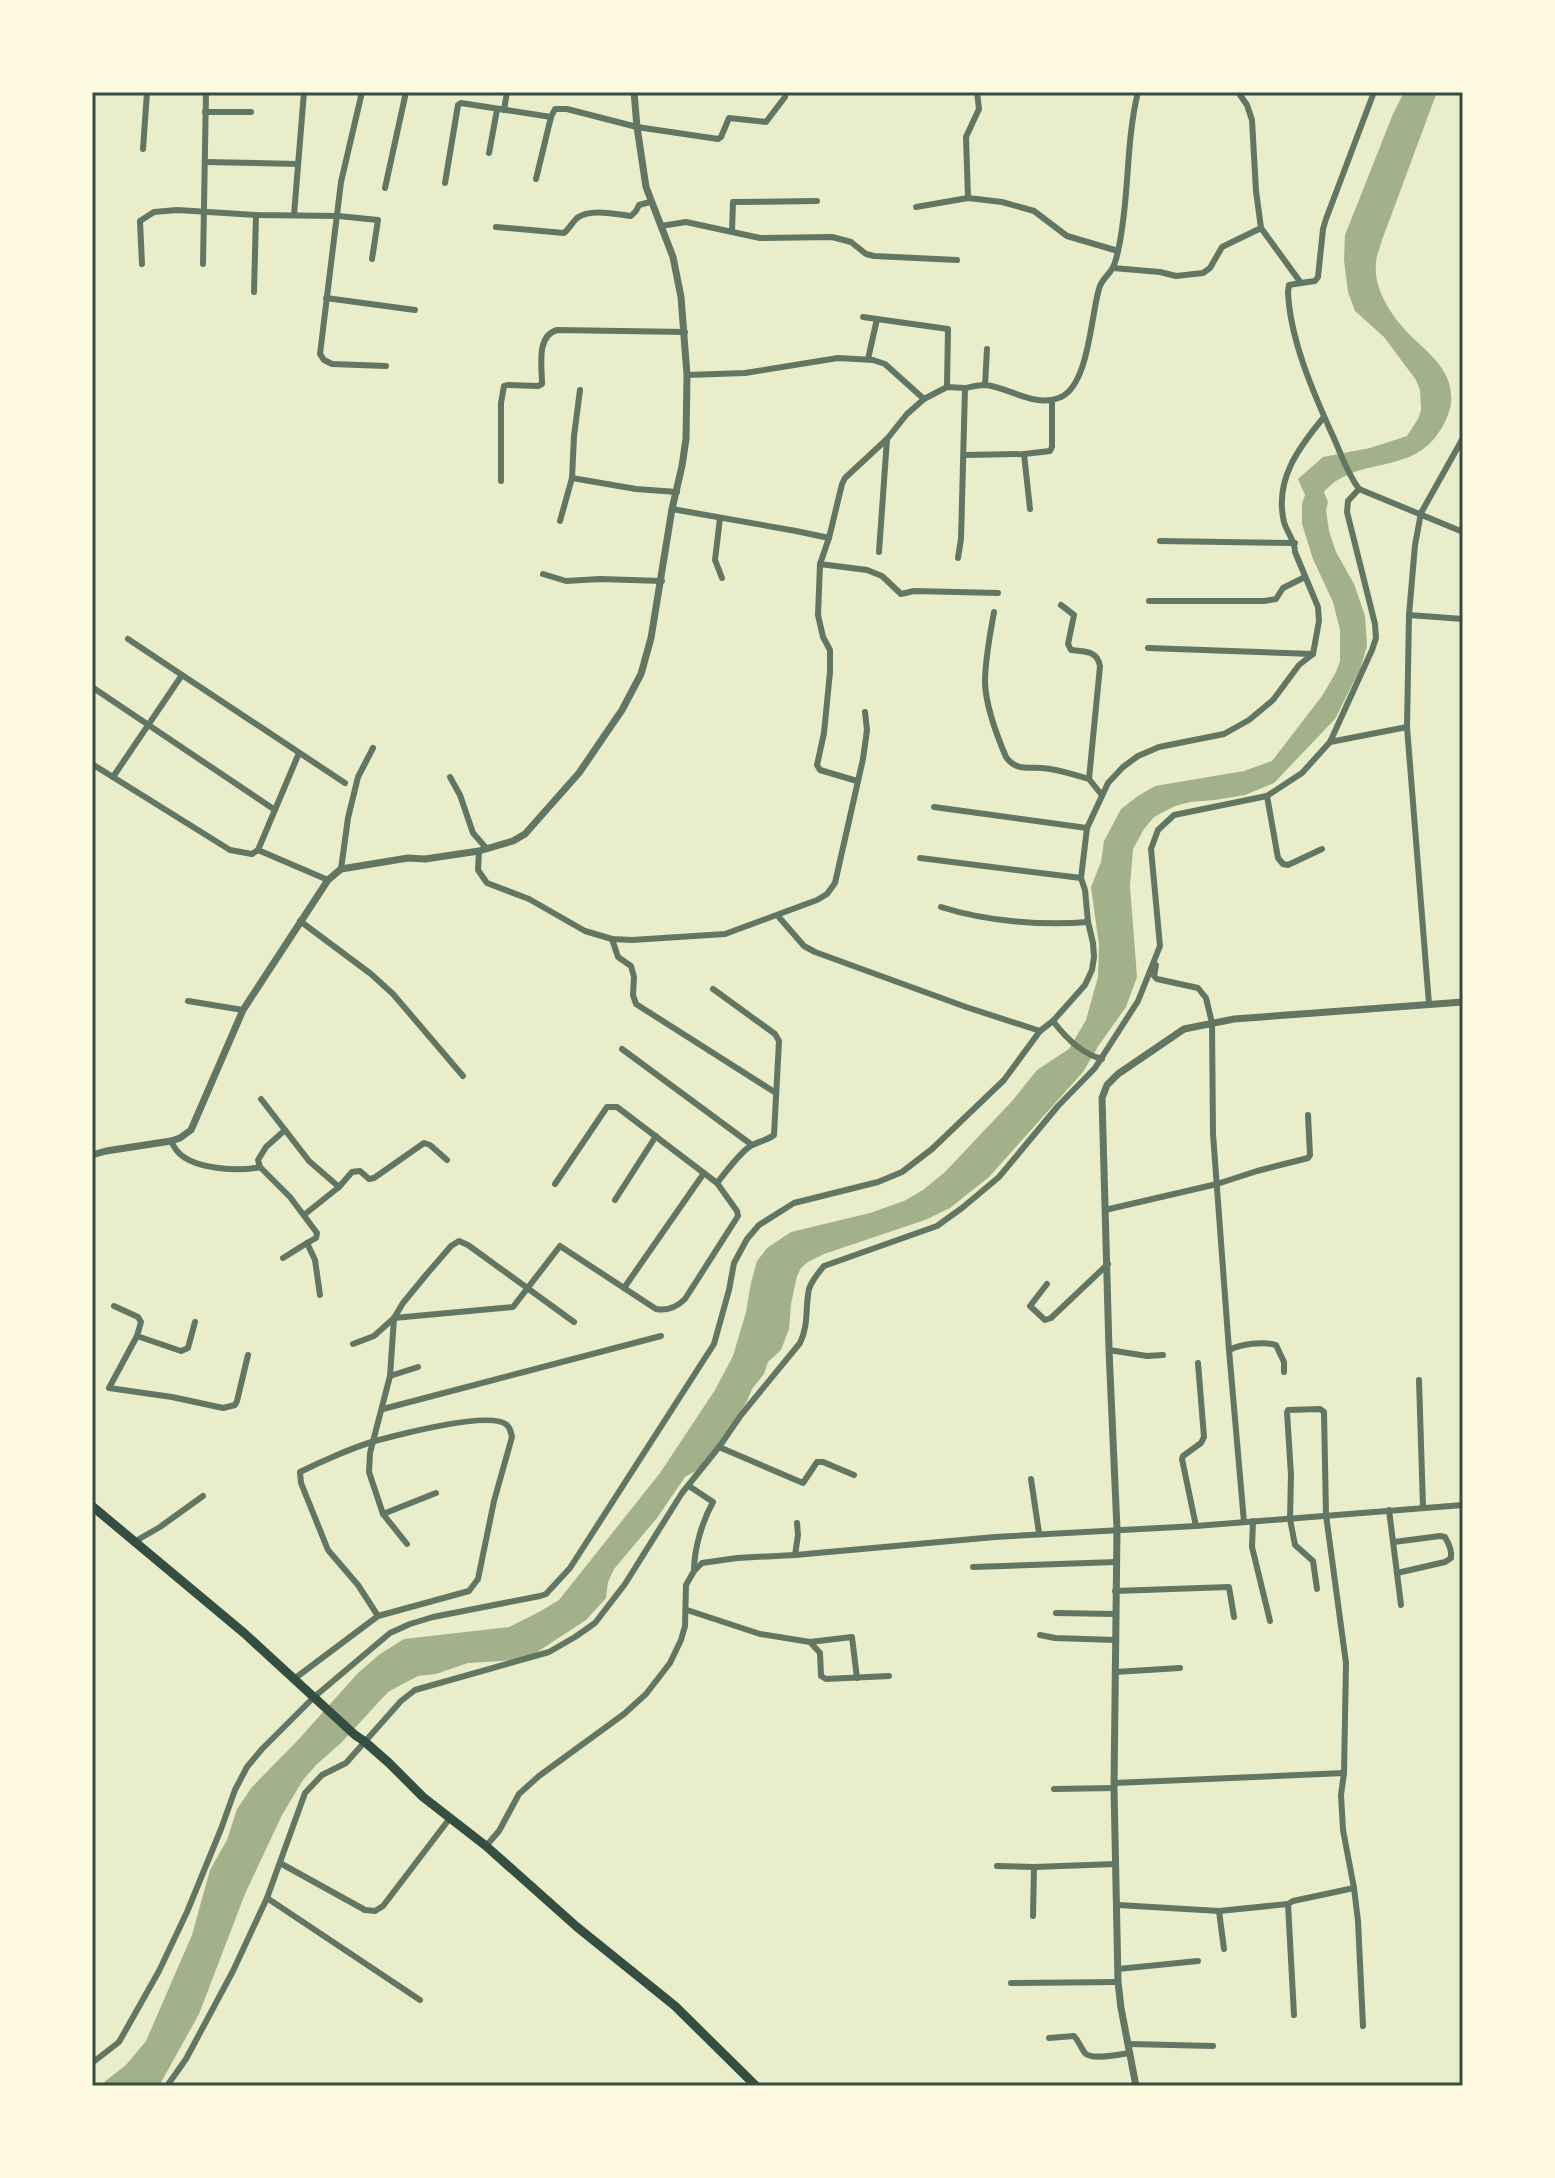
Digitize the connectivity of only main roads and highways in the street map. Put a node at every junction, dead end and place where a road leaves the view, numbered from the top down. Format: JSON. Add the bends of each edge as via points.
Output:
{"nodes":[{"id":1,"x":92,"y":1506,"type":"edge"},
{"id":2,"x":756,"y":2086,"type":"edge"}],
"edges":[{"from":1,"to":2,"type":"main road","via":[[244,1633],[423,1797],[675,2006]]}]}
